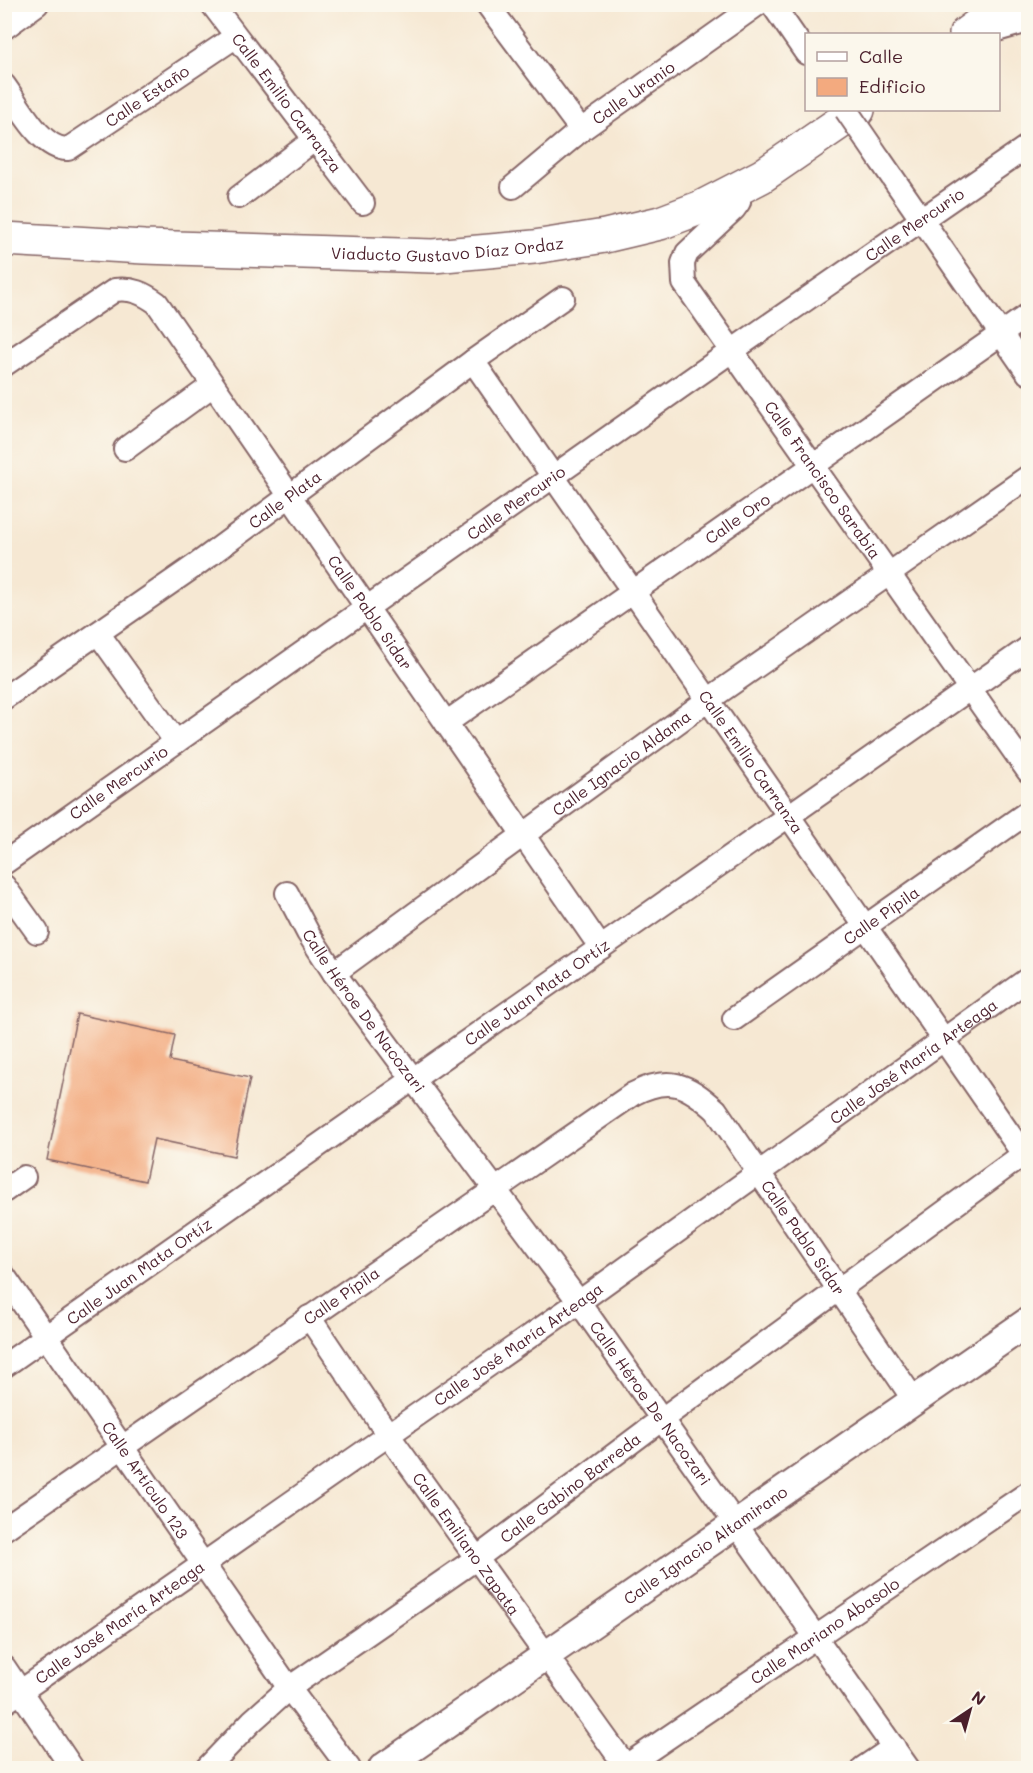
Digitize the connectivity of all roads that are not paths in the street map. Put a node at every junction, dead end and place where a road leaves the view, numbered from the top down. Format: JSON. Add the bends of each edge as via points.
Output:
{"nodes":[{"id":1,"x":37,"y":4,"type":"edge"},
{"id":2,"x":212,"y":4,"type":"edge"},
{"id":3,"x":488,"y":4,"type":"edge"},
{"id":4,"x":758,"y":4,"type":"edge"},
{"id":5,"x":772,"y":4,"type":"edge"},
{"id":6,"x":980,"y":4,"type":"edge"},
{"id":7,"x":1006,"y":4,"type":"edge"},
{"id":8,"x":1029,"y":21,"type":"edge"},
{"id":9,"x":4,"y":28,"type":"edge"},
{"id":10,"x":965,"y":33,"type":"edge"},
{"id":11,"x":965,"y":33,"type":"edge"},
{"id":12,"x":987,"y":33,"type":"edge"},
{"id":13,"x":235,"y":37,"type":"junction"},
{"id":14,"x":805,"y":50,"type":"edge"},
{"id":15,"x":4,"y":85,"type":"edge"},
{"id":16,"x":847,"y":111,"type":"edge"},
{"id":17,"x":857,"y":111,"type":"edge"},
{"id":18,"x":581,"y":130,"type":"junction"},
{"id":19,"x":314,"y":140,"type":"junction"},
{"id":20,"x":1029,"y":146,"type":"edge"},
{"id":21,"x":513,"y":187,"type":"dead end"},
{"id":22,"x":736,"y":190,"type":"junction"},
{"id":23,"x":239,"y":196,"type":"dead end"},
{"id":24,"x":363,"y":203,"type":"dead end"},
{"id":25,"x":921,"y":219,"type":"junction"},
{"id":26,"x":4,"y":239,"type":"edge"},
{"id":27,"x":562,"y":298,"type":"dead end"},
{"id":28,"x":1029,"y":315,"type":"edge"},
{"id":29,"x":1001,"y":333,"type":"junction"},
{"id":30,"x":733,"y":350,"type":"junction"},
{"id":31,"x":473,"y":361,"type":"junction"},
{"id":32,"x":4,"y":365,"type":"edge"},
{"id":33,"x":1029,"y":373,"type":"edge"},
{"id":34,"x":213,"y":385,"type":"junction"},
{"id":35,"x":125,"y":449,"type":"dead end"},
{"id":36,"x":814,"y":464,"type":"junction"},
{"id":37,"x":1029,"y":477,"type":"edge"},
{"id":38,"x":553,"y":478,"type":"junction"},
{"id":39,"x":290,"y":497,"type":"junction"},
{"id":40,"x":890,"y":573,"type":"junction"},
{"id":41,"x":632,"y":591,"type":"junction"},
{"id":42,"x":367,"y":608,"type":"junction"},
{"id":43,"x":98,"y":633,"type":"junction"},
{"id":44,"x":1029,"y":648,"type":"edge"},
{"id":45,"x":971,"y":688,"type":"junction"},
{"id":46,"x":4,"y":698,"type":"edge"},
{"id":47,"x":708,"y":700,"type":"junction"},
{"id":48,"x":446,"y":723,"type":"junction"},
{"id":49,"x":176,"y":742,"type":"junction"},
{"id":50,"x":1029,"y":771,"type":"edge"},
{"id":51,"x":1029,"y":812,"type":"edge"},
{"id":52,"x":789,"y":816,"type":"junction"},
{"id":53,"x":522,"y":834,"type":"junction"},
{"id":54,"x":4,"y":863,"type":"edge"},
{"id":55,"x":4,"y":886,"type":"edge"},
{"id":56,"x":287,"y":893,"type":"dead end"},
{"id":57,"x":865,"y":927,"type":"junction"},
{"id":58,"x":37,"y":932,"type":"dead end"},
{"id":59,"x":601,"y":948,"type":"junction"},
{"id":60,"x":334,"y":973,"type":"junction"},
{"id":61,"x":1029,"y":979,"type":"edge"},
{"id":62,"x":734,"y":1019,"type":"dead end"},
{"id":63,"x":943,"y":1038,"type":"junction"},
{"id":64,"x":414,"y":1080,"type":"junction"},
{"id":65,"x":684,"y":1086,"type":"joint"},
{"id":66,"x":1027,"y":1156,"type":"edge"},
{"id":67,"x":758,"y":1172,"type":"junction"},
{"id":68,"x":24,"y":1177,"type":"dead end"},
{"id":69,"x":494,"y":1187,"type":"junction"},
{"id":70,"x":4,"y":1191,"type":"edge"},
{"id":71,"x":4,"y":1276,"type":"edge"},
{"id":72,"x":840,"y":1290,"type":"junction"},
{"id":73,"x":579,"y":1302,"type":"junction"},
{"id":74,"x":309,"y":1317,"type":"junction"},
{"id":75,"x":1029,"y":1322,"type":"edge"},
{"id":76,"x":45,"y":1336,"type":"junction"},
{"id":77,"x":4,"y":1366,"type":"edge"},
{"id":78,"x":914,"y":1400,"type":"junction"},
{"id":79,"x":662,"y":1419,"type":"junction"},
{"id":80,"x":389,"y":1436,"type":"junction"},
{"id":81,"x":123,"y":1447,"type":"junction"},
{"id":82,"x":1029,"y":1493,"type":"edge"},
{"id":83,"x":735,"y":1524,"type":"junction"},
{"id":84,"x":4,"y":1529,"type":"edge"},
{"id":85,"x":477,"y":1558,"type":"junction"},
{"id":86,"x":206,"y":1564,"type":"junction"},
{"id":87,"x":818,"y":1636,"type":"junction"},
{"id":88,"x":546,"y":1655,"type":"junction"},
{"id":89,"x":4,"y":1667,"type":"edge"},
{"id":90,"x":289,"y":1688,"type":"junction"},
{"id":91,"x":13,"y":1697,"type":"edge"},
{"id":92,"x":894,"y":1747,"type":"junction"},
{"id":93,"x":72,"y":1768,"type":"edge"},
{"id":94,"x":207,"y":1768,"type":"edge"},
{"id":95,"x":349,"y":1768,"type":"edge"},
{"id":96,"x":383,"y":1768,"type":"edge"},
{"id":97,"x":625,"y":1768,"type":"edge"},
{"id":98,"x":863,"y":1768,"type":"edge"},
{"id":99,"x":908,"y":1768,"type":"edge"}],
"edges":[{"from":1,"to":9,"type":"street"},
{"from":2,"to":13,"type":"street","name":"Calle Emilio Carranza"},
{"from":3,"to":18,"type":"street"},
{"from":4,"to":18,"type":"street","name":"Calle Uranio"},
{"from":5,"to":14,"type":"street"},
{"from":6,"to":10,"type":"street"},
{"from":7,"to":11,"type":"main road"},
{"from":8,"to":12,"type":"street"},
{"from":13,"to":15,"type":"street","name":"Calle Estaño","via":[[161,84],[76,146],[58,149],[35,127]]},
{"from":13,"to":19,"type":"street","name":"Calle Emilio Carranza"},
{"from":16,"to":25,"type":"street","bridge":true},
{"from":17,"to":22,"type":"main road","name":"Viaducto Gustavo Díaz Ordaz"},
{"from":18,"to":21,"type":"street","name":"Calle Uranio"},
{"from":19,"to":23,"type":"street"},
{"from":19,"to":24,"type":"street","name":"Calle Emilio Carranza"},
{"from":20,"to":25,"type":"street","name":"Calle Mercurio"},
{"from":22,"to":26,"type":"main road","name":"Viaducto Gustavo Díaz Ordaz","via":[[660,223],[605,236],[433,256]]},
{"from":22,"to":30,"type":"street","name":"Calle Francisco Sarabia","via":[[739,202],[734,209],[687,253],[682,263],[684,283]]},
{"from":25,"to":29,"type":"street"},
{"from":25,"to":30,"type":"street","name":"Calle Mercurio"},
{"from":27,"to":31,"type":"street","name":"Calle Plata"},
{"from":28,"to":29,"type":"street","name":"Calle Oro"},
{"from":29,"to":33,"type":"street"},
{"from":29,"to":36,"type":"street","name":"Calle Oro"},
{"from":30,"to":36,"type":"street","name":"Calle Francisco Sarabia"},
{"from":30,"to":38,"type":"street","name":"Calle Mercurio"},
{"from":31,"to":38,"type":"street","name":"Calle Emilio Carranza"},
{"from":31,"to":39,"type":"street","name":"Calle Plata"},
{"from":32,"to":34,"type":"street","name":"Calle Pablo Sidar","via":[[104,296],[129,289],[146,294],[157,303]]},
{"from":34,"to":35,"type":"street"},
{"from":34,"to":39,"type":"street","name":"Calle Pablo Sidar"},
{"from":36,"to":40,"type":"street","name":"Calle Francisco Sarabia"},
{"from":36,"to":41,"type":"street","name":"Calle Oro"},
{"from":37,"to":40,"type":"street","name":"Calle Ignacio Aldama"},
{"from":38,"to":41,"type":"street","name":"Calle Emilio Carranza"},
{"from":38,"to":42,"type":"street","name":"Calle Mercurio"},
{"from":39,"to":42,"type":"street","name":"Calle Pablo Sidar"},
{"from":39,"to":43,"type":"street","name":"Calle Plata"},
{"from":40,"to":45,"type":"street","name":"Calle Francisco Sarabia"},
{"from":40,"to":47,"type":"street","name":"Calle Ignacio Aldama"},
{"from":41,"to":47,"type":"street","name":"Calle Emilio Carranza"},
{"from":41,"to":48,"type":"street","name":"Calle Oro"},
{"from":42,"to":48,"type":"street","name":"Calle Pablo Sidar"},
{"from":42,"to":49,"type":"street","name":"Calle Mercurio"},
{"from":43,"to":46,"type":"street","name":"Calle Plata"},
{"from":43,"to":49,"type":"street"},
{"from":44,"to":45,"type":"street","name":"Calle Juan Mata Ortíz"},
{"from":45,"to":50,"type":"street","name":"Calle Francisco Sarabia"},
{"from":45,"to":52,"type":"street","name":"Calle Juan Mata Ortíz"},
{"from":47,"to":52,"type":"street","name":"Calle Emilio Carranza"},
{"from":47,"to":53,"type":"street","name":"Calle Ignacio Aldama"},
{"from":48,"to":53,"type":"street","name":"Calle Pablo Sidar"},
{"from":49,"to":54,"type":"street","name":"Calle Mercurio"},
{"from":51,"to":57,"type":"street","name":"Calle Pípila"},
{"from":52,"to":57,"type":"street","name":"Calle Emilio Carranza"},
{"from":52,"to":59,"type":"street","name":"Calle Juan Mata Ortíz"},
{"from":53,"to":59,"type":"street","name":"Calle Pablo Sidar"},
{"from":53,"to":60,"type":"street","name":"Calle Ignacio Aldama"},
{"from":55,"to":58,"type":"street"},
{"from":56,"to":60,"type":"street","name":"Calle Héroe De Nacozari"},
{"from":57,"to":62,"type":"street","name":"Calle Pípila"},
{"from":57,"to":63,"type":"street","name":"Calle Emilio Carranza"},
{"from":59,"to":64,"type":"street","name":"Calle Juan Mata Ortíz"},
{"from":60,"to":64,"type":"street","name":"Calle Héroe De Nacozari"},
{"from":61,"to":63,"type":"street","name":"Calle José María Arteaga"},
{"from":63,"to":66,"type":"street","name":"Calle Emilio Carranza"},
{"from":63,"to":67,"type":"street","name":"Calle José María Arteaga"},
{"from":64,"to":69,"type":"street","name":"Calle Héroe De Nacozari"},
{"from":64,"to":76,"type":"street","name":"Calle Juan Mata Ortíz"},
{"from":65,"to":67,"type":"street","name":"Calle Pablo Sidar","via":[[716,1110]]},
{"from":65,"to":69,"type":"street","name":"Calle Pípila","via":[[651,1085],[633,1094]]},
{"from":66,"to":72,"type":"street","name":"Calle Gabino Barreda"},
{"from":67,"to":72,"type":"street","name":"Calle Pablo Sidar"},
{"from":67,"to":73,"type":"street","name":"Calle José María Arteaga"},
{"from":68,"to":70,"type":"street"},
{"from":69,"to":73,"type":"street","name":"Calle Héroe De Nacozari"},
{"from":69,"to":74,"type":"street","name":"Calle Pípila"},
{"from":71,"to":76,"type":"street","name":"Calle Artículo 123"},
{"from":72,"to":78,"type":"street","name":"Calle Pablo Sidar"},
{"from":72,"to":79,"type":"street","name":"Calle Gabino Barreda"},
{"from":73,"to":79,"type":"street","name":"Calle Héroe De Nacozari"},
{"from":73,"to":80,"type":"street","name":"Calle José María Arteaga"},
{"from":74,"to":80,"type":"street","name":"Calle Emiliano Zapata"},
{"from":74,"to":81,"type":"street","name":"Calle Pípila"},
{"from":75,"to":78,"type":"street","name":"Calle Ignacio Altamirano"},
{"from":76,"to":77,"type":"street","name":"Calle Juan Mata Ortíz"},
{"from":76,"to":81,"type":"street","name":"Calle Artículo 123"},
{"from":78,"to":83,"type":"street","name":"Calle Ignacio Altamirano"},
{"from":79,"to":83,"type":"street","name":"Calle Héroe De Nacozari"},
{"from":79,"to":85,"type":"street","name":"Calle Gabino Barreda"},
{"from":80,"to":85,"type":"street","name":"Calle Emiliano Zapata"},
{"from":80,"to":86,"type":"street","name":"Calle José María Arteaga"},
{"from":81,"to":84,"type":"street","name":"Calle Pípila"},
{"from":81,"to":86,"type":"street","name":"Calle Artículo 123"},
{"from":82,"to":87,"type":"street","name":"Calle Mariano Abasolo"},
{"from":83,"to":87,"type":"street","name":"Calle Héroe De Nacozari"},
{"from":83,"to":88,"type":"street","name":"Calle Ignacio Altamirano"},
{"from":85,"to":88,"type":"street","name":"Calle Emiliano Zapata"},
{"from":85,"to":90,"type":"street","name":"Calle Gabino Barreda"},
{"from":86,"to":90,"type":"street","name":"Calle Artículo 123"},
{"from":86,"to":91,"type":"street","name":"Calle José María Arteaga"},
{"from":87,"to":92,"type":"street","name":"Calle Héroe De Nacozari"},
{"from":87,"to":97,"type":"street","name":"Calle Mariano Abasolo"},
{"from":88,"to":96,"type":"street","name":"Calle Ignacio Altamirano"},
{"from":88,"to":97,"type":"street","name":"Calle Emiliano Zapata"},
{"from":89,"to":91,"type":"street"},
{"from":90,"to":94,"type":"street","name":"Calle Gabino Barreda"},
{"from":90,"to":95,"type":"street","name":"Calle Artículo 123"},
{"from":91,"to":93,"type":"street"},
{"from":92,"to":98,"type":"street"},
{"from":92,"to":99,"type":"street","name":"Calle Héroe De Nacozari"}]}
